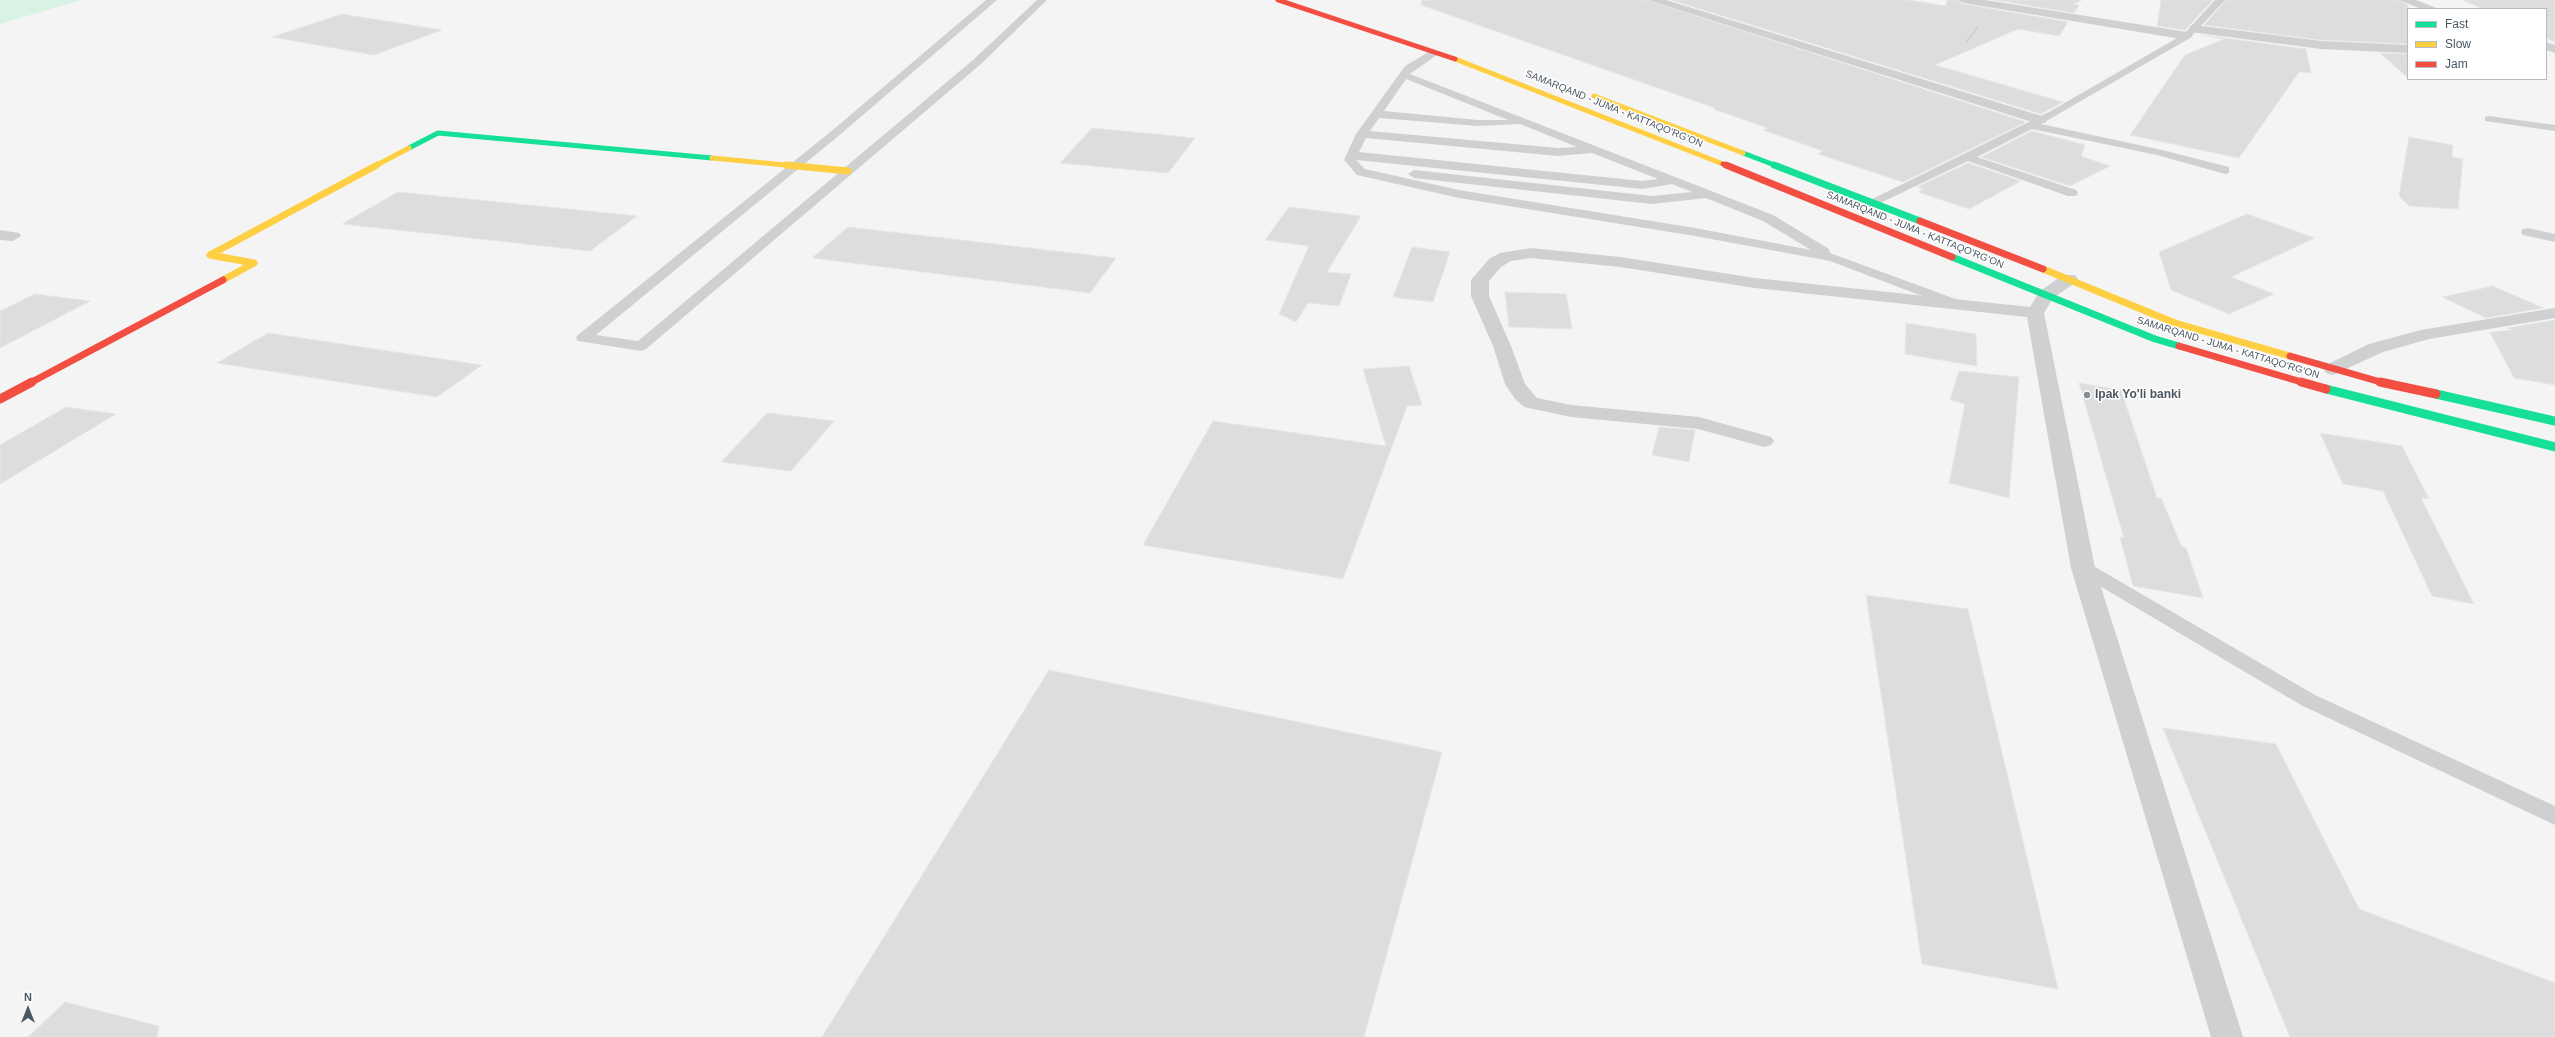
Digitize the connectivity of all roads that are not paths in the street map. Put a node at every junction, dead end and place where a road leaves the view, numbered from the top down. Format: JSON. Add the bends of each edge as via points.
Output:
{"nodes":[{"id":1,"x":992,"y":0,"type":"edge"},
{"id":2,"x":1042,"y":0,"type":"edge"},
{"id":3,"x":1278,"y":0,"type":"edge"},
{"id":4,"x":1654,"y":0,"type":"edge"},
{"id":5,"x":1964,"y":0,"type":"edge"},
{"id":6,"x":2220,"y":0,"type":"edge"},
{"id":7,"x":2405,"y":0,"type":"edge"},
{"id":8,"x":2430,"y":8,"type":"edge"},
{"id":9,"x":2191,"y":32,"type":"junction"},
{"id":10,"x":2407,"y":49,"type":"edge"},
{"id":11,"x":1436,"y":52,"type":"junction"},
{"id":12,"x":1404,"y":75,"type":"junction"},
{"id":13,"x":1585,"y":93,"type":"dead end"},
{"id":14,"x":1373,"y":119,"type":"junction"},
{"id":15,"x":2489,"y":120,"type":"dead end"},
{"id":16,"x":1526,"y":123,"type":"junction"},
{"id":17,"x":2035,"y":123,"type":"junction"},
{"id":18,"x":2555,"y":128,"type":"edge"},
{"id":19,"x":1362,"y":134,"type":"junction"},
{"id":20,"x":1562,"y":137,"type":"junction"},
{"id":21,"x":1353,"y":150,"type":"junction"},
{"id":22,"x":1594,"y":150,"type":"junction"},
{"id":23,"x":1967,"y":157,"type":"junction"},
{"id":24,"x":797,"y":164,"type":"junction"},
{"id":25,"x":1633,"y":165,"type":"junction"},
{"id":26,"x":2225,"y":170,"type":"dead end"},
{"id":27,"x":848,"y":171,"type":"junction"},
{"id":28,"x":1361,"y":172,"type":"junction"},
{"id":29,"x":1673,"y":181,"type":"junction"},
{"id":30,"x":2072,"y":193,"type":"dead end"},
{"id":31,"x":1708,"y":194,"type":"junction"},
{"id":32,"x":1870,"y":203,"type":"junction"},
{"id":33,"x":2528,"y":232,"type":"dead end"},
{"id":34,"x":2555,"y":238,"type":"edge"},
{"id":35,"x":1833,"y":258,"type":"junction"},
{"id":36,"x":2069,"y":279,"type":"junction"},
{"id":37,"x":1956,"y":304,"type":"junction"},
{"id":38,"x":2040,"y":304,"type":"junction"},
{"id":39,"x":2555,"y":313,"type":"edge"},
{"id":40,"x":2333,"y":369,"type":"junction"},
{"id":41,"x":0,"y":399,"type":"edge"},
{"id":42,"x":2555,"y":421,"type":"edge"},
{"id":43,"x":1764,"y":441,"type":"dead end"},
{"id":44,"x":2555,"y":446,"type":"edge"},
{"id":45,"x":2083,"y":568,"type":"junction"},
{"id":46,"x":2555,"y":816,"type":"edge"},
{"id":47,"x":2227,"y":1037,"type":"edge"}],
"edges":[{"from":1,"to":24,"type":"lane"},
{"from":2,"to":27,"type":"lane","via":[[977,62]]},
{"from":3,"to":11,"type":"main road","name":"SAMARQAND - JUMA - KATTAQO‘RG‘ON"},
{"from":4,"to":17,"type":"street"},
{"from":5,"to":9,"type":"street"},
{"from":6,"to":9,"type":"lane"},
{"from":7,"to":8,"type":"street"},
{"from":9,"to":10,"type":"street","via":[[2321,45]]},
{"from":9,"to":17,"type":"lane"},
{"from":11,"to":12,"type":"lane","via":[[1409,68]]},
{"from":11,"to":38,"type":"main road","name":"SAMARQAND - JUMA - KATTAQO‘RG‘ON","via":[[1609,118]]},
{"from":12,"to":14,"type":"lane"},
{"from":12,"to":16,"type":"lane"},
{"from":13,"to":32,"type":"main road","name":"SAMARQAND - JUMA - KATTAQO‘RG‘ON"},
{"from":14,"to":16,"type":"lane"},
{"from":14,"to":19,"type":"lane"},
{"from":14,"to":20,"type":"lane","via":[[1524,139]]},
{"from":15,"to":18,"type":"lane"},
{"from":16,"to":20,"type":"lane"},
{"from":17,"to":23,"type":"lane"},
{"from":17,"to":26,"type":"lane"},
{"from":19,"to":21,"type":"lane"},
{"from":19,"to":22,"type":"lane","via":[[1558,152]]},
{"from":20,"to":22,"type":"lane"},
{"from":21,"to":25,"type":"lane","via":[[1608,171]]},
{"from":21,"to":28,"type":"lane","via":[[1350,160]]},
{"from":21,"to":29,"type":"lane","via":[[1642,185]]},
{"from":22,"to":25,"type":"lane"},
{"from":23,"to":30,"type":"lane"},
{"from":23,"to":32,"type":"lane"},
{"from":24,"to":27,"type":"main road"},
{"from":24,"to":27,"type":"lane","via":[[583,338],[641,346]]},
{"from":24,"to":41,"type":"main road","via":[[438,134],[210,255],[254,263]]},
{"from":25,"to":29,"type":"lane"},
{"from":28,"to":31,"type":"lane","via":[[1386,171],[1652,200]]},
{"from":28,"to":35,"type":"lane","via":[[1459,194],[1696,232]]},
{"from":29,"to":31,"type":"lane"},
{"from":31,"to":35,"type":"lane","via":[[1768,218]]},
{"from":32,"to":36,"type":"main road","name":"SAMARQAND - JUMA - KATTAQO‘RG‘ON"},
{"from":33,"to":34,"type":"lane"},
{"from":35,"to":37,"type":"lane"},
{"from":36,"to":38,"type":"street"},
{"from":36,"to":40,"type":"main road","name":"SAMARQAND - JUMA - KATTAQO‘RG‘ON","via":[[2175,323]]},
{"from":37,"to":38,"type":"street"},
{"from":37,"to":43,"type":"street","via":[[1755,283],[1620,262],[1531,253],[1506,257],[1495,263],[1480,280],[1480,296],[1515,384],[1522,396],[1531,403],[1571,411],[1699,423]]},
{"from":38,"to":44,"type":"main road","name":"SAMARQAND - JUMA - KATTAQO‘RG‘ON","via":[[2366,402]]},
{"from":38,"to":45,"type":"street"},
{"from":39,"to":40,"type":"street","via":[[2427,334],[2376,348]]},
{"from":40,"to":42,"type":"main road","name":"SAMARQAND - JUMA - KATTAQO‘RG‘ON"},
{"from":45,"to":46,"type":"lane","via":[[2308,700]]},
{"from":45,"to":47,"type":"street"}]}
